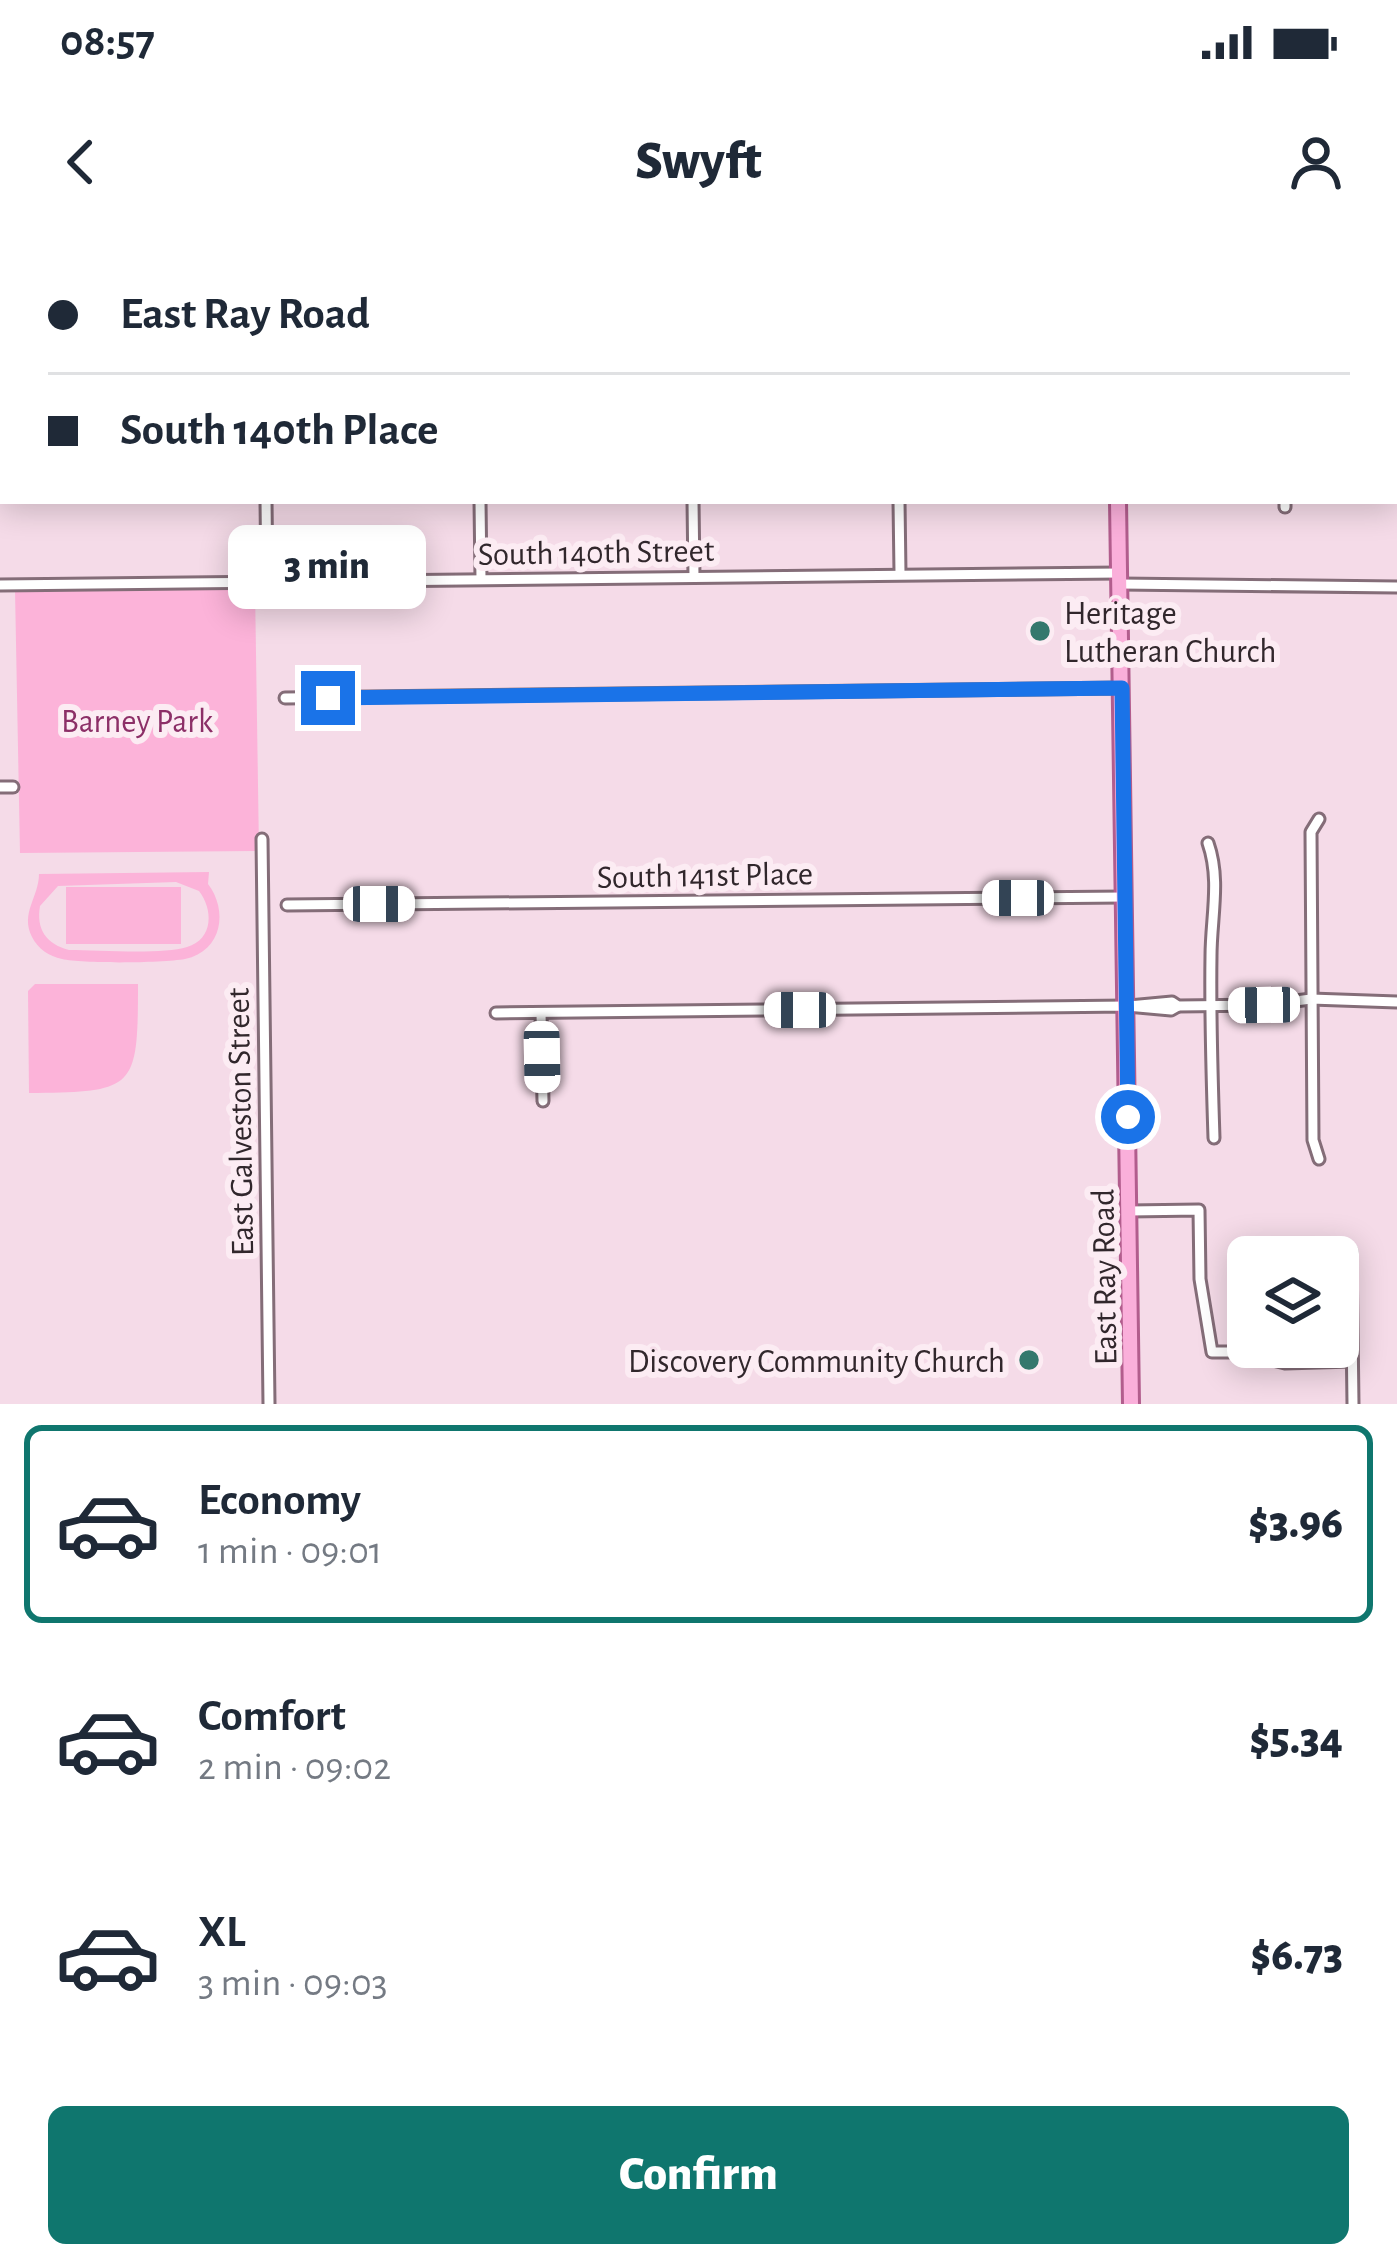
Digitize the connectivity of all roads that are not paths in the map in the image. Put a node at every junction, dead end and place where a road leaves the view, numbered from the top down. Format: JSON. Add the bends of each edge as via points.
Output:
{"nodes":[{"id":1,"x":266,"y":504,"type":"edge"},
{"id":2,"x":480,"y":504,"type":"edge"},
{"id":3,"x":693,"y":504,"type":"edge"},
{"id":4,"x":899,"y":504,"type":"edge"},
{"id":5,"x":1118,"y":504,"type":"edge"},
{"id":6,"x":900,"y":573,"type":"junction"},
{"id":7,"x":694,"y":577,"type":"junction"},
{"id":8,"x":1120,"y":578,"type":"junction"},
{"id":9,"x":481,"y":580,"type":"junction"},
{"id":10,"x":267,"y":583,"type":"junction"},
{"id":11,"x":0,"y":585,"type":"edge"},
{"id":12,"x":1397,"y":587,"type":"edge"},
{"id":13,"x":1122,"y":688,"type":"junction"},
{"id":14,"x":285,"y":698,"type":"dead end"},
{"id":15,"x":0,"y":787,"type":"edge"},
{"id":16,"x":13,"y":787,"type":"dead end"},
{"id":17,"x":1319,"y":819,"type":"dead end"},
{"id":18,"x":262,"y":839,"type":"dead end"},
{"id":19,"x":1208,"y":843,"type":"dead end"},
{"id":20,"x":1124,"y":897,"type":"junction"},
{"id":21,"x":287,"y":905,"type":"dead end"},
{"id":22,"x":1311,"y":999,"type":"junction"},
{"id":23,"x":1397,"y":1002,"type":"edge"},
{"id":24,"x":1127,"y":1006,"type":"junction"},
{"id":25,"x":1211,"y":1006,"type":"junction"},
{"id":26,"x":496,"y":1013,"type":"dead end"},
{"id":27,"x":541,"y":1013,"type":"junction"},
{"id":28,"x":543,"y":1101,"type":"dead end"},
{"id":29,"x":1214,"y":1138,"type":"dead end"},
{"id":30,"x":1319,"y":1159,"type":"dead end"},
{"id":31,"x":1130,"y":1210,"type":"junction"},
{"id":32,"x":1227,"y":1352,"type":"edge"},
{"id":33,"x":1352,"y":1368,"type":"edge"},
{"id":34,"x":268,"y":1404,"type":"edge"},
{"id":35,"x":1131,"y":1404,"type":"edge"},
{"id":36,"x":1353,"y":1404,"type":"edge"}],
"edges":[{"from":1,"to":10,"type":"street"},
{"from":2,"to":9,"type":"street"},
{"from":3,"to":7,"type":"street"},
{"from":4,"to":6,"type":"street"},
{"from":5,"to":8,"type":"main road","name":"East Ray Road"},
{"from":6,"to":7,"type":"street","name":"South 140th Street"},
{"from":6,"to":8,"type":"street","name":"South 140th Street"},
{"from":7,"to":9,"type":"street","name":"South 140th Street"},
{"from":8,"to":12,"type":"street","name":"South 140th Street"},
{"from":8,"to":13,"type":"main road","name":"East Ray Road"},
{"from":9,"to":10,"type":"street","name":"South 140th Street"},
{"from":10,"to":11,"type":"street","name":"South 140th Street"},
{"from":13,"to":14,"type":"street"},
{"from":13,"to":20,"type":"main road","name":"East Ray Road"},
{"from":15,"to":16,"type":"street"},
{"from":17,"to":22,"type":"street","via":[[1311,832]]},
{"from":18,"to":34,"type":"street","name":"East Galveston Street"},
{"from":19,"to":25,"type":"street","via":[[1215,895]]},
{"from":20,"to":21,"type":"street","name":"South 141st Place"},
{"from":20,"to":24,"type":"main road","name":"East Ray Road"},
{"from":22,"to":23,"type":"street"},
{"from":22,"to":25,"type":"street"},
{"from":22,"to":30,"type":"street"},
{"from":24,"to":25,"type":"street"},
{"from":24,"to":27,"type":"street"},
{"from":24,"to":31,"type":"main road","name":"East Ray Road"},
{"from":25,"to":29,"type":"street"},
{"from":26,"to":27,"type":"street"},
{"from":27,"to":28,"type":"street"},
{"from":31,"to":32,"type":"street","via":[[1199,1210],[1199,1279],[1212,1352]]},
{"from":31,"to":35,"type":"main road","name":"East Ray Road"},
{"from":33,"to":36,"type":"street"}]}
